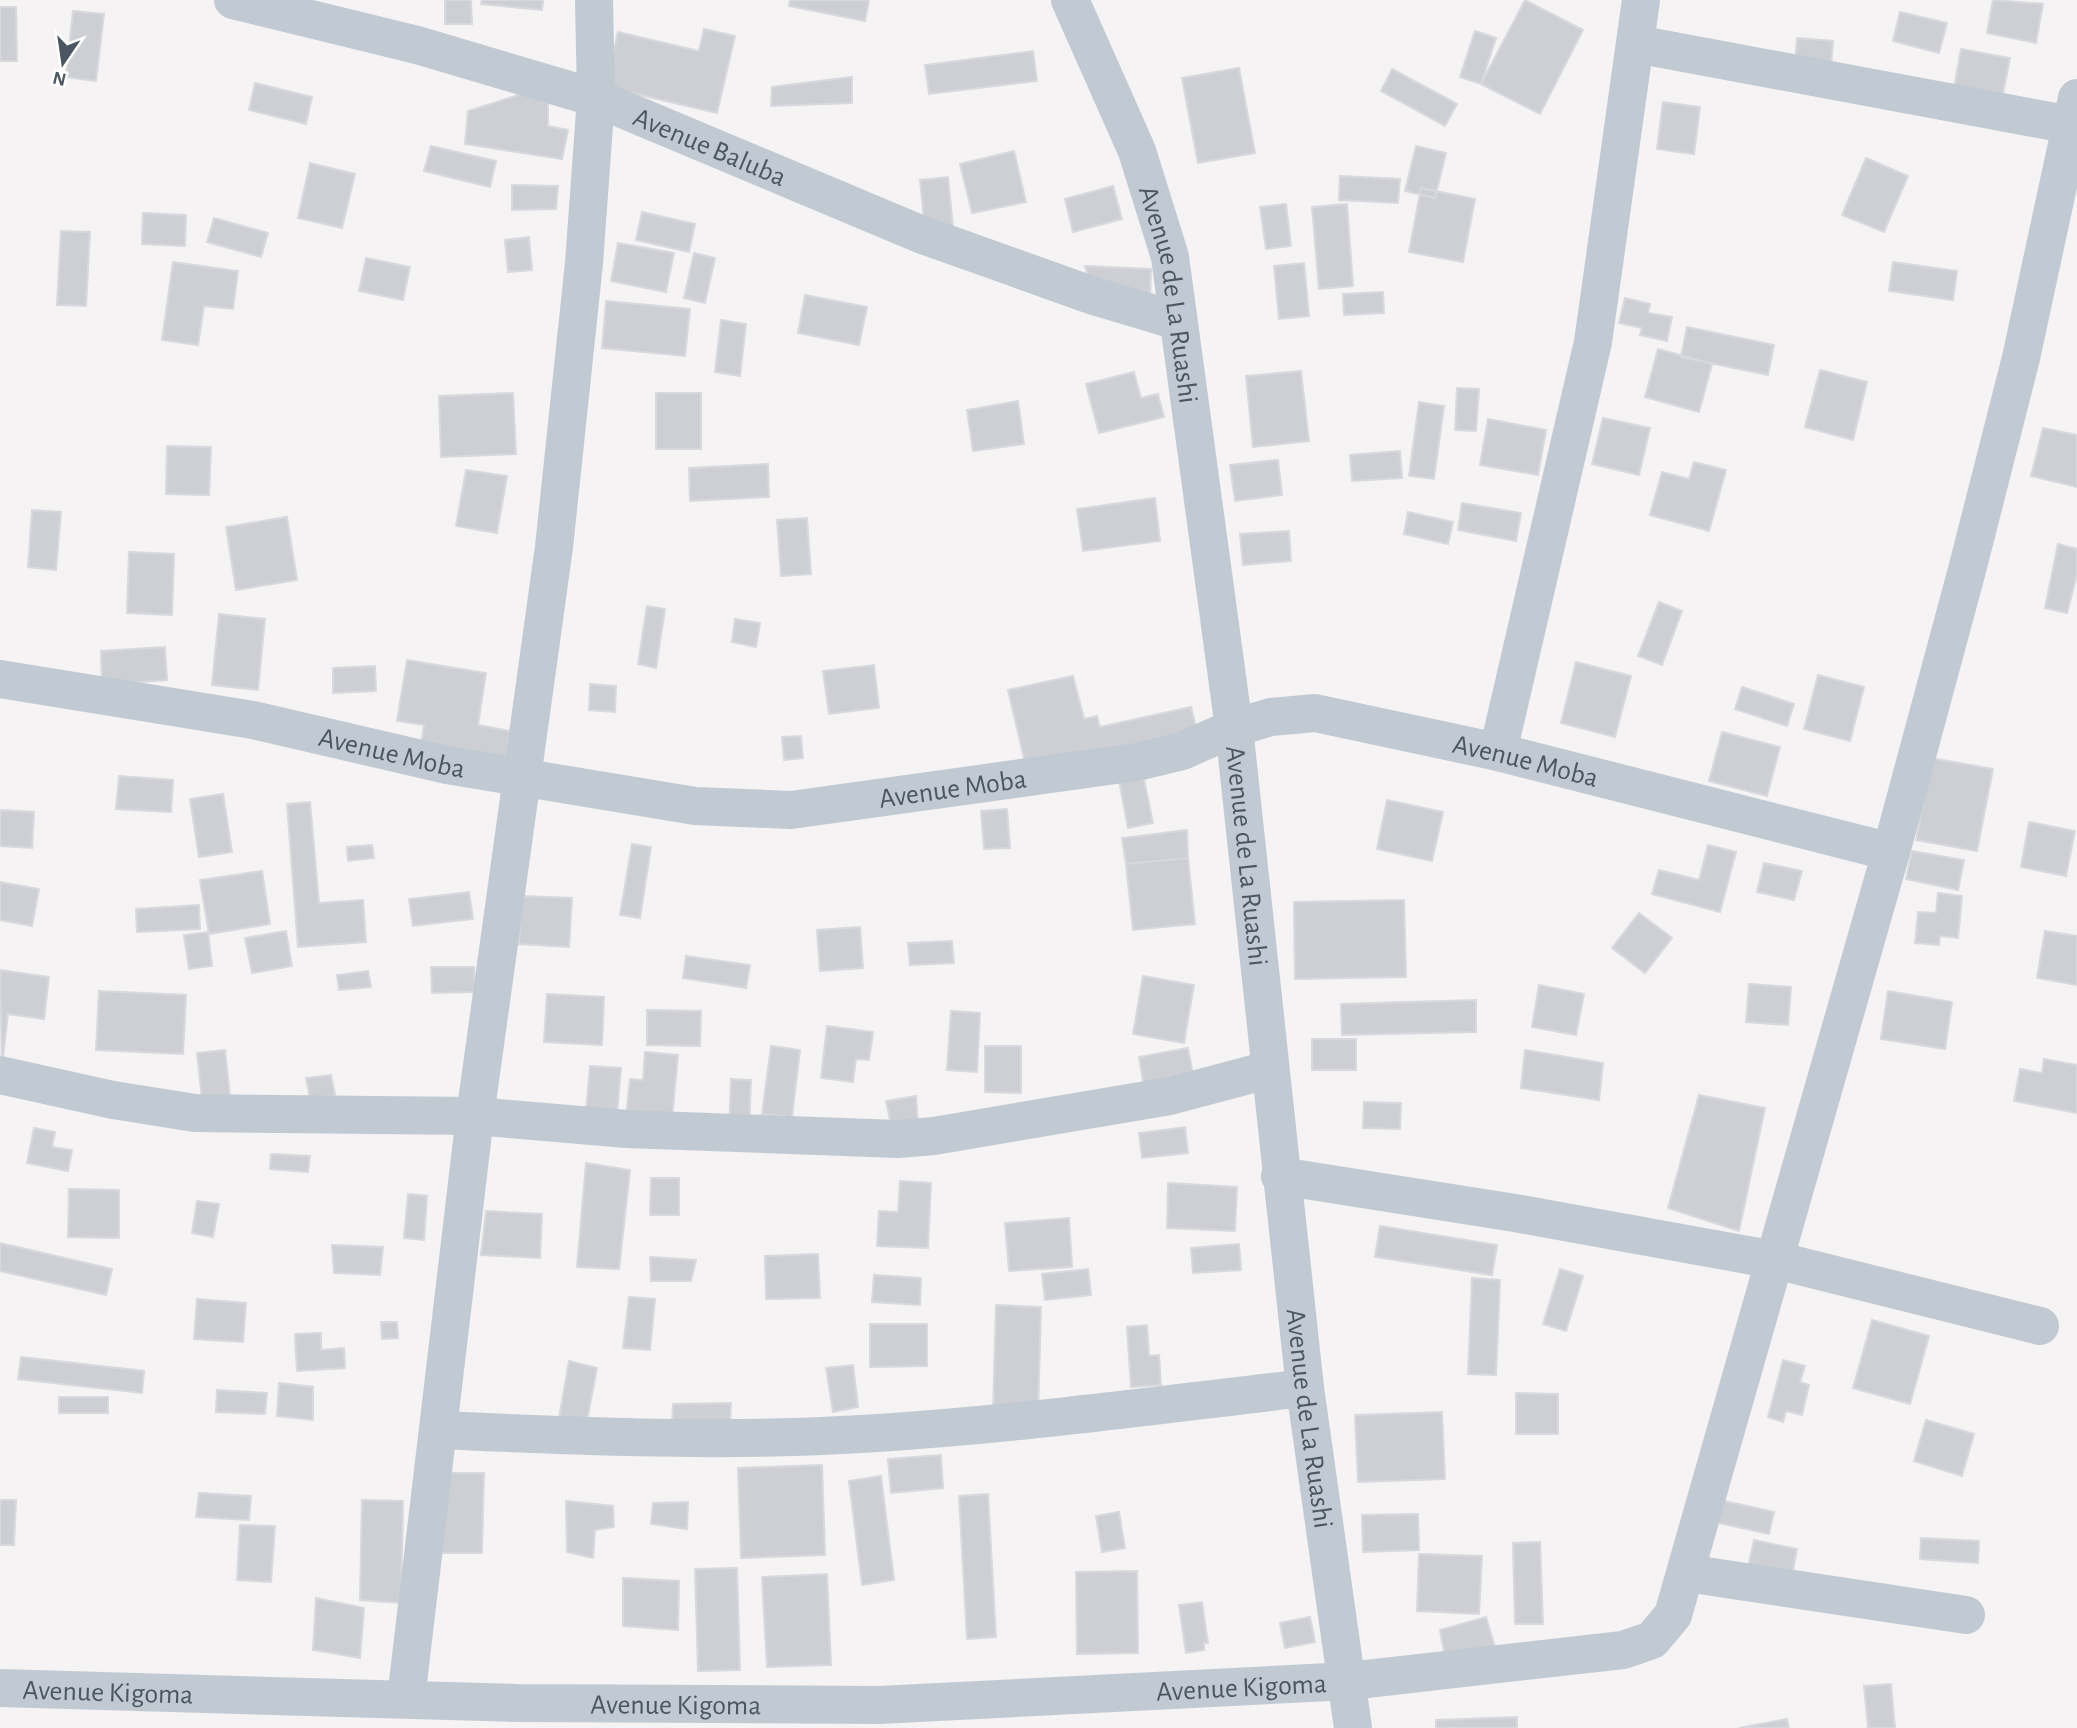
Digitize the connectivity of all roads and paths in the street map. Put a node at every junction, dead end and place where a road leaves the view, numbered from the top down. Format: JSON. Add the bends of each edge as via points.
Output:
{"nodes":[{"id":1,"x":233,"y":0,"type":"edge"},
{"id":2,"x":594,"y":0,"type":"edge"},
{"id":3,"x":1070,"y":0,"type":"edge"},
{"id":4,"x":1641,"y":0,"type":"edge"},
{"id":5,"x":1636,"y":44,"type":"junction"},
{"id":6,"x":596,"y":98,"type":"junction"},
{"id":7,"x":2074,"y":112,"type":"edge"},
{"id":8,"x":1178,"y":321,"type":"junction"},
{"id":9,"x":0,"y":679,"type":"edge"},
{"id":10,"x":1234,"y":728,"type":"junction"},
{"id":11,"x":1498,"y":752,"type":"junction"},
{"id":12,"x":524,"y":779,"type":"junction"},
{"id":13,"x":1891,"y":852,"type":"junction"},
{"id":14,"x":1268,"y":1070,"type":"junction"},
{"id":15,"x":0,"y":1075,"type":"edge"},
{"id":16,"x":475,"y":1116,"type":"junction"},
{"id":17,"x":1280,"y":1176,"type":"junction"},
{"id":18,"x":1775,"y":1259,"type":"junction"},
{"id":19,"x":2040,"y":1326,"type":"dead end"},
{"id":20,"x":1305,"y":1388,"type":"junction"},
{"id":21,"x":438,"y":1430,"type":"junction"},
{"id":22,"x":1686,"y":1573,"type":"junction"},
{"id":23,"x":1966,"y":1615,"type":"dead end"},
{"id":24,"x":1349,"y":1681,"type":"junction"},
{"id":25,"x":0,"y":1688,"type":"edge"},
{"id":26,"x":406,"y":1699,"type":"junction"},
{"id":27,"x":514,"y":1716,"type":"edge"},
{"id":28,"x":878,"y":1716,"type":"edge"},
{"id":29,"x":1353,"y":1728,"type":"edge"}],
"edges":[{"from":1,"to":6,"type":"street","name":"Avenue Baluba","via":[[417,45]]},
{"from":2,"to":6,"type":"street"},
{"from":3,"to":8,"type":"street","name":"Avenue de La Ruashi","via":[[1137,151],[1170,257]]},
{"from":4,"to":5,"type":"street"},
{"from":5,"to":7,"type":"street"},
{"from":5,"to":11,"type":"street","via":[[1593,342]]},
{"from":6,"to":8,"type":"street","name":"Avenue Baluba","via":[[920,234]]},
{"from":6,"to":12,"type":"street","via":[[556,533]]},
{"from":7,"to":13,"type":"street","name":"Avenue Kigoma","via":[[2021,358]]},
{"from":8,"to":10,"type":"street","name":"Avenue de La Ruashi"},
{"from":9,"to":12,"type":"street","name":"Avenue Moba","via":[[253,720]]},
{"from":10,"to":11,"type":"street","name":"Avenue Moba","via":[[1270,717],[1315,713]]},
{"from":10,"to":12,"type":"street","name":"Avenue Moba","via":[[1182,751],[1137,762],[791,810],[695,806]]},
{"from":10,"to":14,"type":"street","name":"Avenue de La Ruashi"},
{"from":11,"to":13,"type":"street","name":"Avenue Moba"},
{"from":12,"to":16,"type":"street"},
{"from":13,"to":18,"type":"street","name":"Avenue Kigoma"},
{"from":14,"to":16,"type":"street","via":[[1170,1096],[898,1139],[626,1129]]},
{"from":14,"to":17,"type":"street","name":"Avenue de La Ruashi"},
{"from":15,"to":16,"type":"street","via":[[195,1113]]},
{"from":16,"to":21,"type":"street"},
{"from":17,"to":18,"type":"street"},
{"from":17,"to":20,"type":"street","name":"Avenue de La Ruashi"},
{"from":18,"to":19,"type":"street"},
{"from":18,"to":22,"type":"street","name":"Avenue Kigoma"},
{"from":20,"to":21,"type":"street","via":[[1026,1420],[841,1435],[653,1440]]},
{"from":20,"to":24,"type":"street","name":"Avenue de La Ruashi"},
{"from":21,"to":26,"type":"street"},
{"from":22,"to":23,"type":"street"},
{"from":22,"to":24,"type":"street","name":"Avenue Kigoma","via":[[1673,1615],[1661,1633],[1639,1646]]},
{"from":24,"to":28,"type":"street","name":"Avenue Kigoma"},
{"from":24,"to":29,"type":"street","name":"Avenue de La Ruashi"},
{"from":25,"to":26,"type":"street","name":"Avenue Kigoma"},
{"from":26,"to":27,"type":"street","name":"Avenue Kigoma"},
{"from":27,"to":28,"type":"street","name":"Avenue Kigoma"}]}
